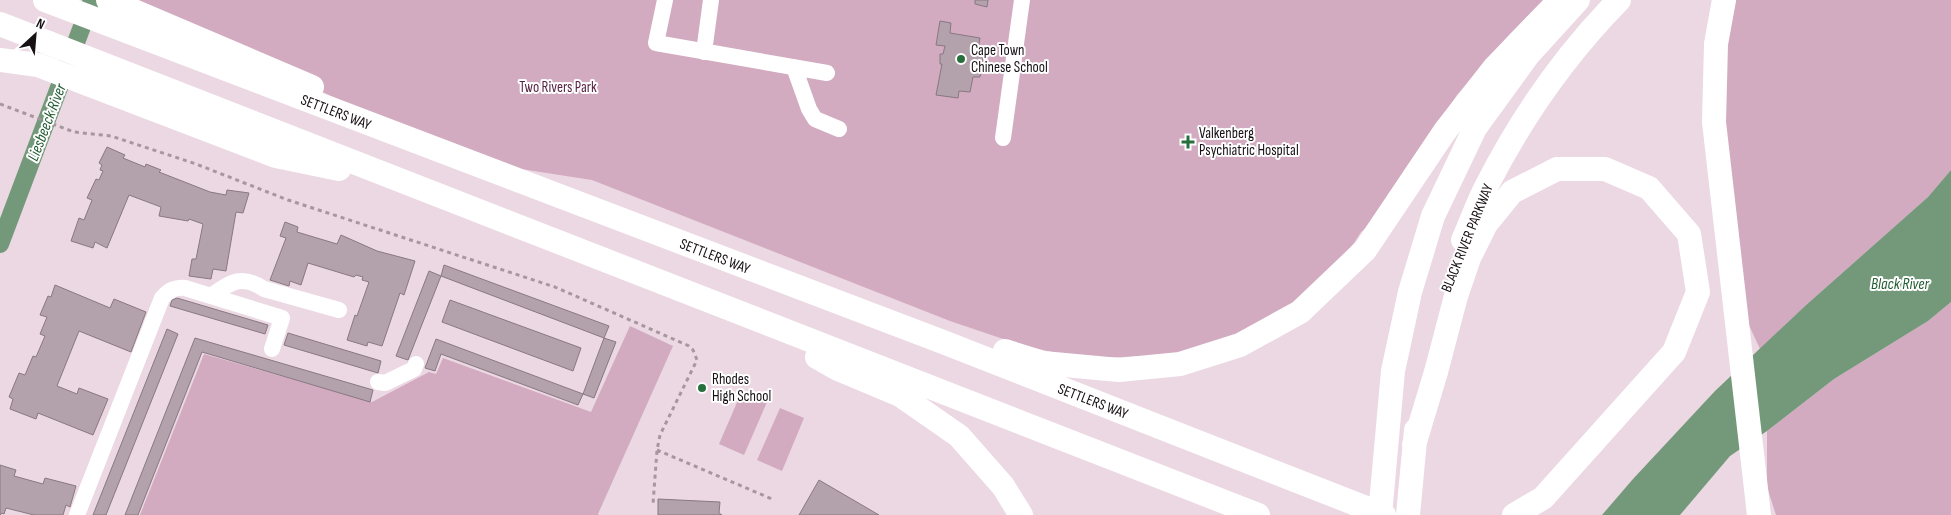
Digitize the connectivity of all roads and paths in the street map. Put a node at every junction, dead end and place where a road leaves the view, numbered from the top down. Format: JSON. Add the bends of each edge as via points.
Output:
{"nodes":[{"id":1,"x":45,"y":0,"type":"edge"},
{"id":2,"x":665,"y":0,"type":"edge"},
{"id":3,"x":712,"y":0,"type":"edge"},
{"id":4,"x":1022,"y":0,"type":"edge"},
{"id":5,"x":1560,"y":0,"type":"edge"},
{"id":6,"x":1578,"y":0,"type":"edge"},
{"id":7,"x":1619,"y":0,"type":"edge"},
{"id":8,"x":1724,"y":0,"type":"edge"},
{"id":9,"x":113,"y":2,"type":"edge"},
{"id":10,"x":0,"y":24,"type":"edge"},
{"id":11,"x":0,"y":34,"type":"edge"},
{"id":12,"x":704,"y":52,"type":"junction"},
{"id":13,"x":0,"y":60,"type":"edge"},
{"id":14,"x":41,"y":66,"type":"junction"},
{"id":15,"x":794,"y":67,"type":"junction"},
{"id":16,"x":827,"y":73,"type":"dead end"},
{"id":17,"x":0,"y":104,"type":"edge"},
{"id":18,"x":840,"y":129,"type":"dead end"},
{"id":19,"x":1003,"y":138,"type":"dead end"},
{"id":20,"x":462,"y":160,"type":"junction"},
{"id":21,"x":405,"y":183,"type":"junction"},
{"id":22,"x":211,"y":296,"type":"junction"},
{"id":23,"x":339,"y":310,"type":"dead end"},
{"id":24,"x":732,"y":310,"type":"junction"},
{"id":25,"x":943,"y":342,"type":"junction"},
{"id":26,"x":272,"y":349,"type":"dead end"},
{"id":27,"x":416,"y":364,"type":"dead end"},
{"id":28,"x":378,"y":382,"type":"dead end"},
{"id":29,"x":1414,"y":445,"type":"junction"},
{"id":30,"x":657,"y":450,"type":"junction"},
{"id":31,"x":1377,"y":458,"type":"junction"},
{"id":32,"x":772,"y":499,"type":"dead end"},
{"id":33,"x":1343,"y":499,"type":"junction"},
{"id":34,"x":653,"y":504,"type":"dead end"},
{"id":35,"x":1757,"y":504,"type":"edge"},
{"id":36,"x":78,"y":515,"type":"edge"},
{"id":37,"x":1021,"y":515,"type":"edge"},
{"id":38,"x":1258,"y":515,"type":"edge"},
{"id":39,"x":1368,"y":515,"type":"edge"},
{"id":40,"x":1382,"y":515,"type":"edge"},
{"id":41,"x":1404,"y":515,"type":"edge"},
{"id":42,"x":1408,"y":515,"type":"edge"},
{"id":43,"x":1514,"y":515,"type":"edge"}],
"edges":[{"from":1,"to":20,"type":"highway","name":"SETTLERS WAY"},
{"from":2,"to":12,"type":"lane","via":[[656,43]]},
{"from":3,"to":12,"type":"lane"},
{"from":4,"to":19,"type":"lane"},
{"from":5,"to":25,"type":"highway","via":[[1496,67],[1445,131],[1366,250],[1300,312],[1240,345],[1180,364],[1119,370],[1043,363],[976,341]]},
{"from":6,"to":31,"type":"highway","via":[[1528,55],[1475,128],[1433,216],[1410,292],[1393,371],[1374,423]]},
{"from":7,"to":29,"type":"highway","name":"BLACK RIVER PARKWAY","via":[[1562,63],[1529,111],[1485,188],[1452,268],[1428,352]]},
{"from":8,"to":35,"type":"highway","via":[[1716,44],[1714,122]]},
{"from":9,"to":20,"type":"highway","via":[[308,85]]},
{"from":10,"to":21,"type":"highway"},
{"from":11,"to":14,"type":"highway"},
{"from":12,"to":15,"type":"lane"},
{"from":13,"to":14,"type":"highway"},
{"from":14,"to":21,"type":"highway","via":[[276,156]]},
{"from":15,"to":16,"type":"lane"},
{"from":15,"to":18,"type":"lane","via":[[815,119]]},
{"from":17,"to":30,"type":"path","via":[[74,132],[111,136],[196,164],[288,200],[555,287],[689,346],[696,355],[696,364],[660,435]]},
{"from":20,"to":25,"type":"highway","name":"SETTLERS WAY"},
{"from":21,"to":24,"type":"highway"},
{"from":22,"to":23,"type":"lane","via":[[232,282],[246,281],[264,290]]},
{"from":22,"to":26,"type":"lane","via":[[282,318]]},
{"from":22,"to":36,"type":"lane","via":[[178,288],[162,298]]},
{"from":24,"to":37,"type":"highway","via":[[838,369],[900,396],[959,436],[1003,486]]},
{"from":24,"to":38,"type":"highway"},
{"from":25,"to":33,"type":"highway","name":"SETTLERS WAY"},
{"from":27,"to":28,"type":"lane","via":[[414,369],[385,383]]},
{"from":29,"to":42,"type":"highway","name":"BLACK RIVER PARKWAY"},
{"from":29,"to":43,"type":"highway","via":[[1456,296],[1470,258],[1486,224],[1512,192],[1557,169],[1605,169],[1649,188],[1689,234],[1698,292],[1674,352],[1543,498]]},
{"from":30,"to":32,"type":"path"},
{"from":30,"to":34,"type":"path"},
{"from":31,"to":39,"type":"highway"},
{"from":31,"to":40,"type":"highway"},
{"from":33,"to":40,"type":"highway","name":"SETTLERS WAY"},
{"from":33,"to":41,"type":"highway"}]}
